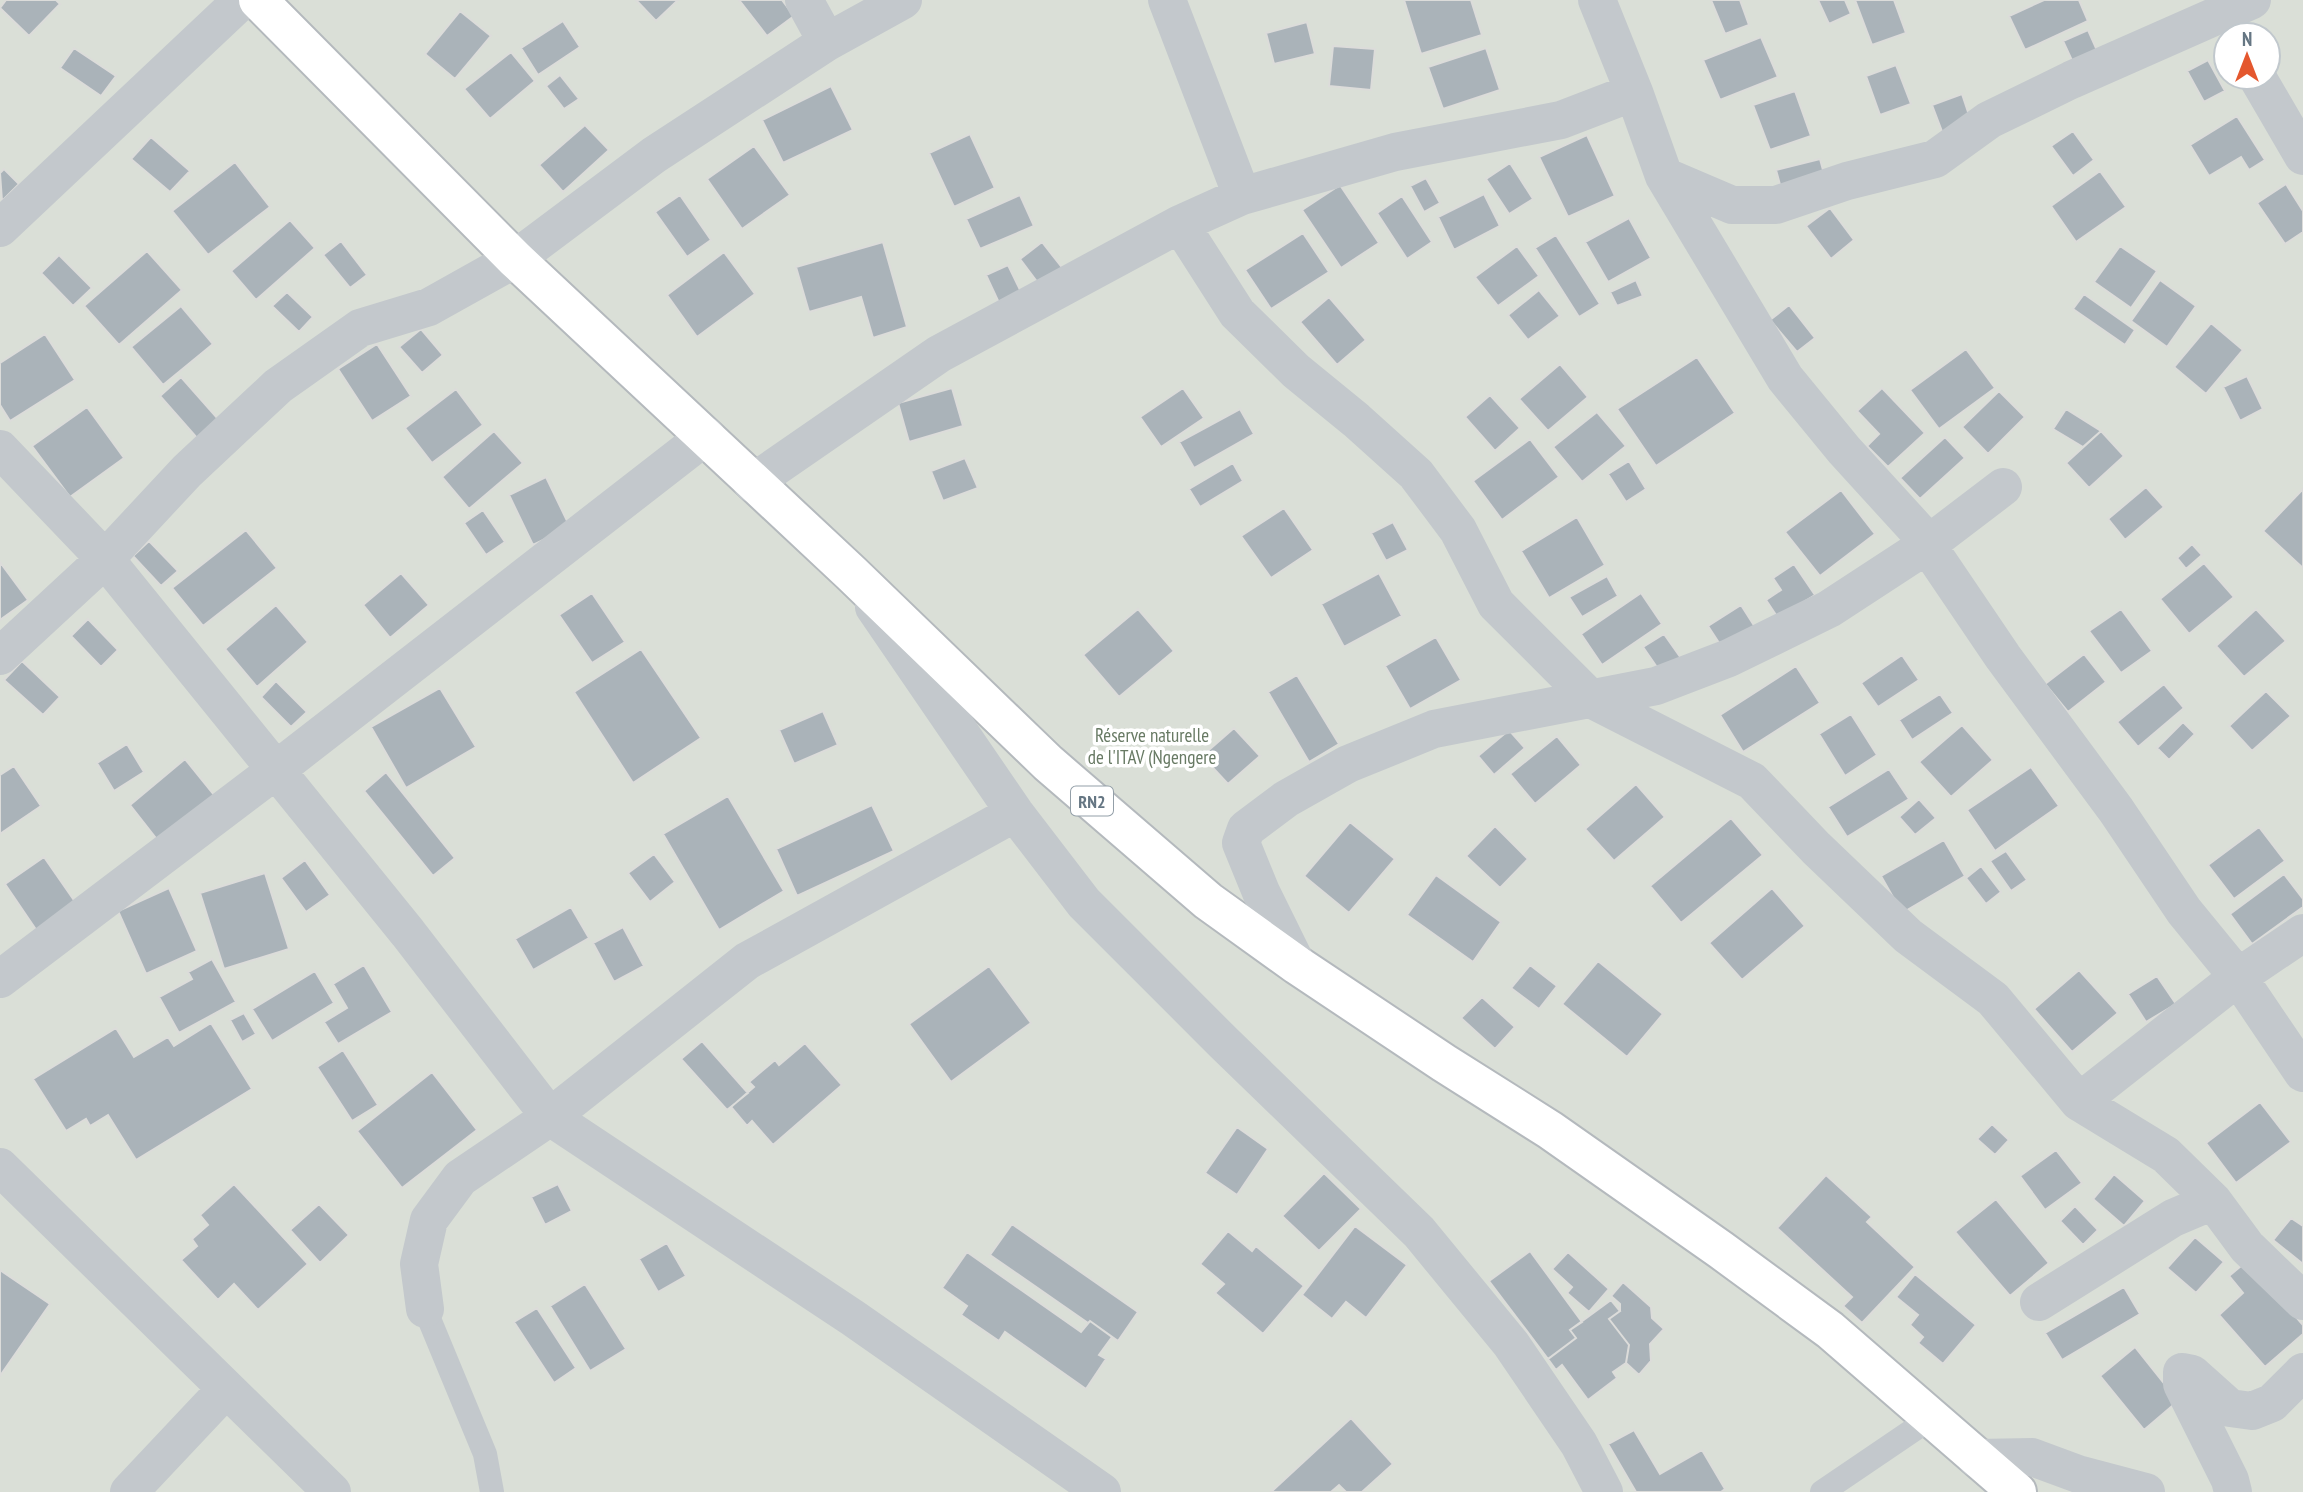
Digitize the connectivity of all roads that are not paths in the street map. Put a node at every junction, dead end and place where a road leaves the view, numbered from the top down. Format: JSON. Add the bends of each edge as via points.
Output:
{"nodes":[{"id":1,"x":242,"y":0,"type":"edge"},
{"id":2,"x":258,"y":0,"type":"edge"},
{"id":3,"x":804,"y":0,"type":"edge"},
{"id":4,"x":903,"y":0,"type":"edge"},
{"id":5,"x":1167,"y":0,"type":"edge"},
{"id":6,"x":1597,"y":0,"type":"edge"},
{"id":7,"x":2237,"y":16,"type":"edge"},
{"id":8,"x":827,"y":42,"type":"junction"},
{"id":9,"x":2265,"y":91,"type":"edge"},
{"id":10,"x":1634,"y":92,"type":"junction"},
{"id":11,"x":2303,"y":156,"type":"edge"},
{"id":12,"x":1664,"y":176,"type":"junction"},
{"id":13,"x":1242,"y":196,"type":"junction"},
{"id":14,"x":1180,"y":224,"type":"junction"},
{"id":15,"x":0,"y":228,"type":"edge"},
{"id":16,"x":515,"y":259,"type":"junction"},
{"id":17,"x":706,"y":436,"type":"junction"},
{"id":18,"x":0,"y":449,"type":"edge"},
{"id":19,"x":752,"y":483,"type":"junction"},
{"id":20,"x":2003,"y":487,"type":"dead end"},
{"id":21,"x":1927,"y":545,"type":"junction"},
{"id":22,"x":105,"y":559,"type":"junction"},
{"id":23,"x":851,"y":573,"type":"junction"},
{"id":24,"x":0,"y":656,"type":"edge"},
{"id":25,"x":1591,"y":699,"type":"junction"},
{"id":26,"x":276,"y":770,"type":"junction"},
{"id":27,"x":1015,"y":813,"type":"junction"},
{"id":28,"x":2303,"y":933,"type":"edge"},
{"id":29,"x":1297,"y":965,"type":"junction"},
{"id":30,"x":2238,"y":977,"type":"junction"},
{"id":31,"x":0,"y":979,"type":"edge"},
{"id":32,"x":2303,"y":1073,"type":"edge"},
{"id":33,"x":2079,"y":1102,"type":"junction"},
{"id":34,"x":550,"y":1117,"type":"junction"},
{"id":35,"x":0,"y":1167,"type":"edge"},
{"id":36,"x":2213,"y":1201,"type":"junction"},
{"id":37,"x":2303,"y":1301,"type":"edge"},
{"id":38,"x":2039,"y":1302,"type":"dead end"},
{"id":39,"x":425,"y":1310,"type":"joint"},
{"id":40,"x":2303,"y":1372,"type":"edge"},
{"id":41,"x":226,"y":1389,"type":"junction"},
{"id":42,"x":1931,"y":1418,"type":"junction"},
{"id":43,"x":1976,"y":1458,"type":"junction"},
{"id":44,"x":129,"y":1492,"type":"edge"},
{"id":45,"x":332,"y":1492,"type":"edge"},
{"id":46,"x":492,"y":1492,"type":"edge"},
{"id":47,"x":1102,"y":1492,"type":"edge"},
{"id":48,"x":1604,"y":1492,"type":"edge"},
{"id":49,"x":1822,"y":1492,"type":"edge"},
{"id":50,"x":2017,"y":1492,"type":"edge"},
{"id":51,"x":2146,"y":1492,"type":"edge"},
{"id":52,"x":2233,"y":1492,"type":"edge"}],
"edges":[{"from":1,"to":15,"type":"street"},
{"from":2,"to":16,"type":"highway","number":"RN2"},
{"from":3,"to":8,"type":"street"},
{"from":4,"to":8,"type":"street"},
{"from":5,"to":13,"type":"street"},
{"from":6,"to":10,"type":"street"},
{"from":7,"to":12,"type":"street","via":[[1989,120],[1935,159],[1776,205],[1732,205]]},
{"from":8,"to":16,"type":"street","via":[[654,155]]},
{"from":9,"to":11,"type":"street"},
{"from":10,"to":12,"type":"street"},
{"from":10,"to":13,"type":"street","via":[[1560,120],[1395,152]]},
{"from":12,"to":21,"type":"street","via":[[1785,378]]},
{"from":13,"to":14,"type":"street"},
{"from":14,"to":19,"type":"street","via":[[939,354]]},
{"from":14,"to":25,"type":"street","via":[[1237,313],[1296,372],[1416,474],[1458,530],[1496,604]]},
{"from":16,"to":17,"type":"highway","number":"RN2"},
{"from":16,"to":22,"type":"street","via":[[429,307],[360,328],[278,386],[187,471]]},
{"from":17,"to":19,"type":"highway","number":"RN2"},
{"from":17,"to":26,"type":"street"},
{"from":18,"to":22,"type":"street"},
{"from":19,"to":23,"type":"highway","number":"RN2"},
{"from":20,"to":21,"type":"street"},
{"from":21,"to":25,"type":"street","via":[[1829,609],[1729,658],[1656,686]]},
{"from":21,"to":30,"type":"street","via":[[2184,911]]},
{"from":22,"to":24,"type":"street"},
{"from":22,"to":26,"type":"street"},
{"from":23,"to":27,"type":"street"},
{"from":23,"to":29,"type":"highway","number":"RN2","via":[[1048,763],[1208,901]]},
{"from":25,"to":29,"type":"street","via":[[1434,729],[1348,764],[1286,799],[1246,829],[1241,842]]},
{"from":25,"to":33,"type":"street","via":[[1752,781],[1908,936],[1993,999]]},
{"from":26,"to":31,"type":"street"},
{"from":26,"to":34,"type":"street"},
{"from":27,"to":34,"type":"street","via":[[747,961]]},
{"from":27,"to":48,"type":"street","via":[[1084,903],[1419,1232],[1511,1344],[1579,1444]]},
{"from":28,"to":30,"type":"street"},
{"from":29,"to":42,"type":"highway","number":"RN2","via":[[1550,1130],[1720,1250],[1830,1331]]},
{"from":30,"to":32,"type":"street"},
{"from":30,"to":33,"type":"street"},
{"from":33,"to":36,"type":"street","via":[[2166,1156]]},
{"from":34,"to":39,"type":"street","via":[[460,1178],[429,1220],[419,1264]]},
{"from":34,"to":47,"type":"street"},
{"from":35,"to":41,"type":"street"},
{"from":36,"to":37,"type":"street","via":[[2247,1247]]},
{"from":36,"to":38,"type":"street","via":[[2173,1218]]},
{"from":39,"to":46,"type":"lane","via":[[485,1454]]},
{"from":40,"to":52,"type":"street","via":[[2272,1403],[2252,1411],[2230,1408],[2192,1374],[2182,1372],[2182,1384]]},
{"from":41,"to":44,"type":"street"},
{"from":41,"to":45,"type":"street"},
{"from":42,"to":43,"type":"highway","number":"RN2"},
{"from":42,"to":49,"type":"lane"},
{"from":43,"to":50,"type":"highway","number":"RN2"},
{"from":43,"to":51,"type":"street","via":[[2032,1457]]}]}
